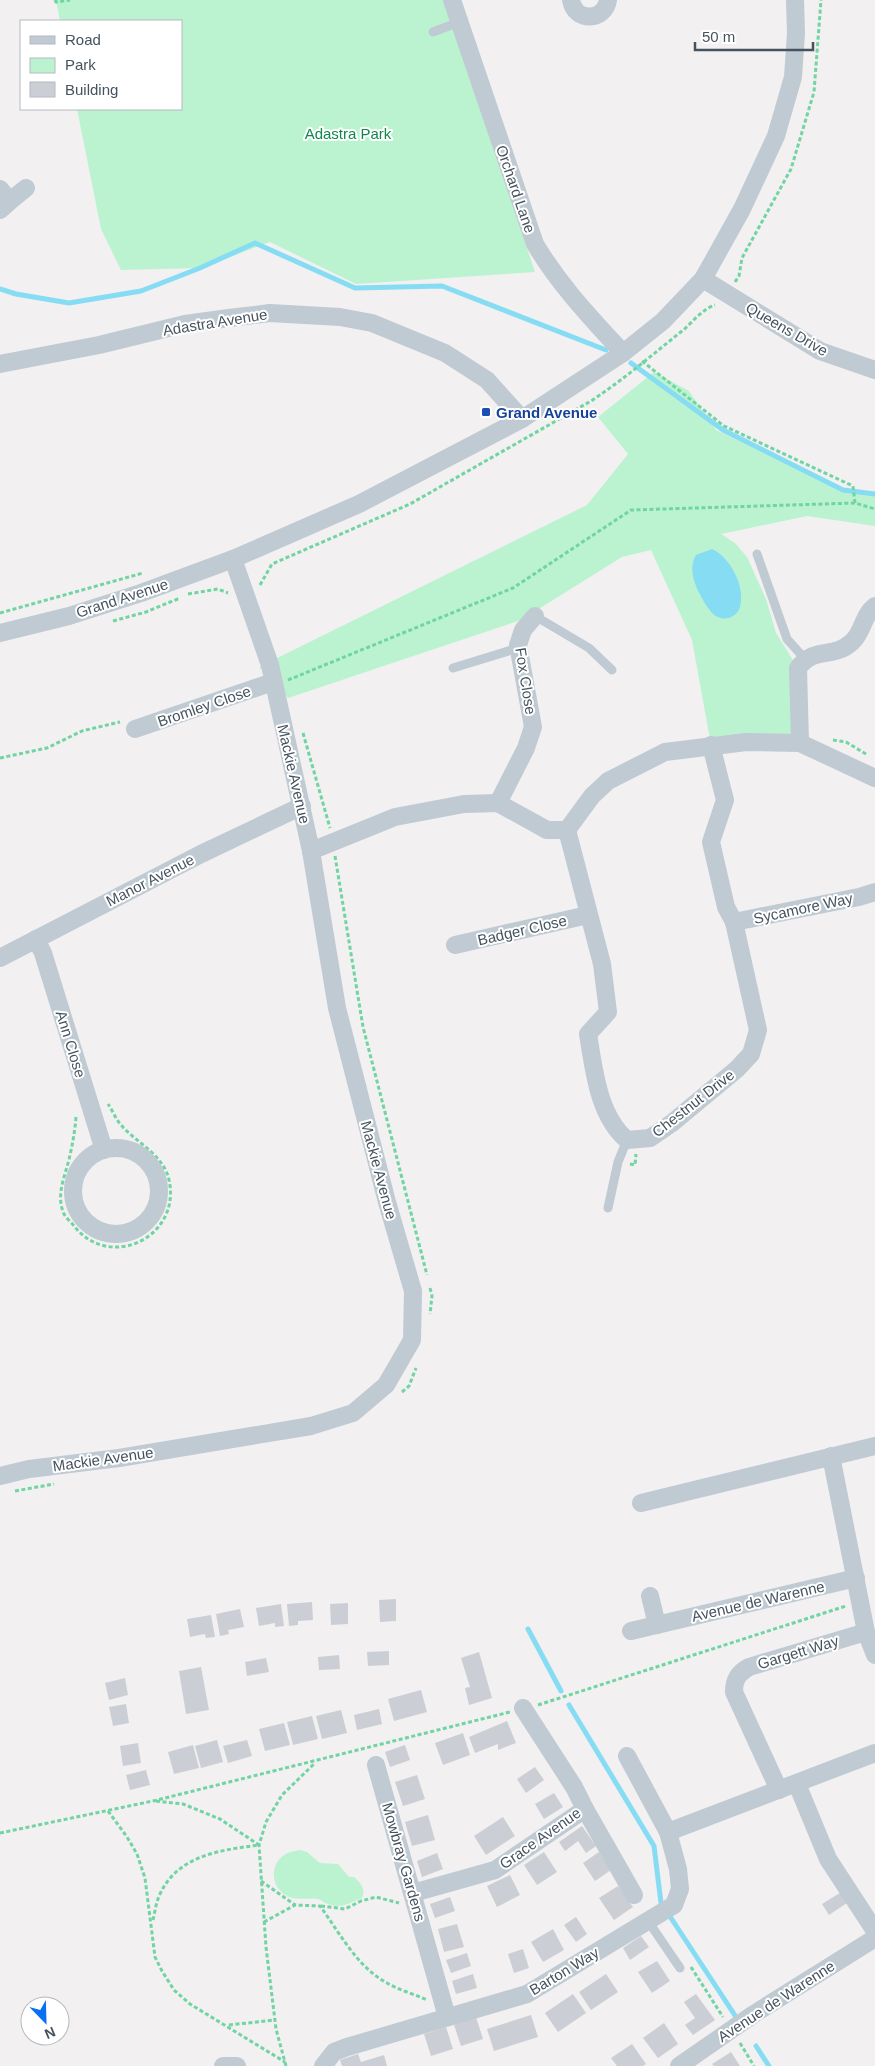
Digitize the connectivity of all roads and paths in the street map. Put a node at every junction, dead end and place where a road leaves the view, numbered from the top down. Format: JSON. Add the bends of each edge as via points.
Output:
{"nodes":[{"id":1,"x":55,"y":0,"type":"edge"},
{"id":2,"x":70,"y":0,"type":"edge"},
{"id":3,"x":452,"y":0,"type":"edge"},
{"id":4,"x":571,"y":0,"type":"edge"},
{"id":5,"x":608,"y":0,"type":"edge"},
{"id":6,"x":795,"y":0,"type":"edge"},
{"id":7,"x":460,"y":22,"type":"junction"},
{"id":8,"x":433,"y":32,"type":"dead end"},
{"id":9,"x":26,"y":188,"type":"dead end"},
{"id":10,"x":3,"y":200,"type":"edge"},
{"id":11,"x":739,"y":276,"type":"dead end"},
{"id":12,"x":703,"y":279,"type":"junction"},
{"id":13,"x":727,"y":294,"type":"junction"},
{"id":14,"x":623,"y":353,"type":"junction"},
{"id":15,"x":644,"y":362,"type":"junction"},
{"id":16,"x":0,"y":364,"type":"edge"},
{"id":17,"x":875,"y":370,"type":"edge"},
{"id":18,"x":616,"y":385,"type":"dead end"},
{"id":19,"x":522,"y":419,"type":"junction"},
{"id":20,"x":855,"y":503,"type":"junction"},
{"id":21,"x":875,"y":509,"type":"edge"},
{"id":22,"x":758,"y":554,"type":"dead end"},
{"id":23,"x":233,"y":559,"type":"junction"},
{"id":24,"x":152,"y":570,"type":"dead end"},
{"id":25,"x":260,"y":585,"type":"dead end"},
{"id":26,"x":260,"y":592,"type":"dead end"},
{"id":27,"x":875,"y":606,"type":"edge"},
{"id":28,"x":0,"y":613,"type":"edge"},
{"id":29,"x":535,"y":616,"type":"joint"},
{"id":30,"x":0,"y":633,"type":"edge"},
{"id":31,"x":518,"y":648,"type":"junction"},
{"id":32,"x":805,"y":659,"type":"junction"},
{"id":33,"x":453,"y":668,"type":"dead end"},
{"id":34,"x":612,"y":670,"type":"dead end"},
{"id":35,"x":282,"y":678,"type":"junction"},
{"id":36,"x":290,"y":688,"type":"dead end"},
{"id":37,"x":135,"y":729,"type":"dead end"},
{"id":38,"x":302,"y":731,"type":"dead end"},
{"id":39,"x":827,"y":739,"type":"dead end"},
{"id":40,"x":800,"y":743,"type":"junction"},
{"id":41,"x":712,"y":745,"type":"junction"},
{"id":42,"x":868,"y":755,"type":"dead end"},
{"id":43,"x":875,"y":778,"type":"edge"},
{"id":44,"x":498,"y":803,"type":"junction"},
{"id":45,"x":302,"y":806,"type":"junction"},
{"id":46,"x":567,"y":830,"type":"junction"},
{"id":47,"x":332,"y":841,"type":"junction"},
{"id":48,"x":312,"y":851,"type":"junction"},
{"id":49,"x":875,"y":892,"type":"edge"},
{"id":50,"x":588,"y":915,"type":"junction"},
{"id":51,"x":734,"y":922,"type":"junction"},
{"id":52,"x":36,"y":939,"type":"junction"},
{"id":53,"x":456,"y":945,"type":"dead end"},
{"id":54,"x":0,"y":958,"type":"edge"},
{"id":55,"x":627,"y":1140,"type":"junction"},
{"id":56,"x":104,"y":1150,"type":"junction"},
{"id":57,"x":608,"y":1208,"type":"dead end"},
{"id":58,"x":428,"y":1278,"type":"dead end"},
{"id":59,"x":430,"y":1287,"type":"dead end"},
{"id":60,"x":430,"y":1322,"type":"dead end"},
{"id":61,"x":418,"y":1363,"type":"dead end"},
{"id":62,"x":396,"y":1398,"type":"dead end"},
{"id":63,"x":875,"y":1446,"type":"edge"},
{"id":64,"x":831,"y":1456,"type":"junction"},
{"id":65,"x":0,"y":1476,"type":"edge"},
{"id":66,"x":58,"y":1483,"type":"dead end"},
{"id":67,"x":10,"y":1492,"type":"dead end"},
{"id":68,"x":641,"y":1503,"type":"dead end"},
{"id":69,"x":856,"y":1578,"type":"junction"},
{"id":70,"x":650,"y":1596,"type":"dead end"},
{"id":71,"x":860,"y":1602,"type":"junction"},
{"id":72,"x":657,"y":1625,"type":"junction"},
{"id":73,"x":630,"y":1631,"type":"dead end"},
{"id":74,"x":866,"y":1632,"type":"junction"},
{"id":75,"x":875,"y":1655,"type":"edge"},
{"id":76,"x":523,"y":1708,"type":"junction"},
{"id":77,"x":875,"y":1753,"type":"edge"},
{"id":78,"x":627,"y":1756,"type":"dead end"},
{"id":79,"x":317,"y":1762,"type":"junction"},
{"id":80,"x":376,"y":1765,"type":"dead end"},
{"id":81,"x":797,"y":1784,"type":"junction"},
{"id":82,"x":779,"y":1790,"type":"junction"},
{"id":83,"x":153,"y":1801,"type":"junction"},
{"id":84,"x":585,"y":1809,"type":"junction"},
{"id":85,"x":108,"y":1811,"type":"junction"},
{"id":86,"x":668,"y":1832,"type":"junction"},
{"id":87,"x":0,"y":1833,"type":"edge"},
{"id":88,"x":259,"y":1845,"type":"junction"},
{"id":89,"x":260,"y":1881,"type":"junction"},
{"id":90,"x":634,"y":1895,"type":"dead end"},
{"id":91,"x":415,"y":1900,"type":"junction"},
{"id":92,"x":295,"y":1905,"type":"junction"},
{"id":93,"x":320,"y":1906,"type":"junction"},
{"id":94,"x":648,"y":1920,"type":"junction"},
{"id":95,"x":264,"y":1922,"type":"junction"},
{"id":96,"x":152,"y":1924,"type":"junction"},
{"id":97,"x":875,"y":1931,"type":"edge"},
{"id":98,"x":875,"y":1938,"type":"edge"},
{"id":99,"x":680,"y":1968,"type":"dead end"},
{"id":100,"x":446,"y":2013,"type":"junction"},
{"id":101,"x":275,"y":2020,"type":"junction"},
{"id":102,"x":228,"y":2025,"type":"junction"},
{"id":103,"x":285,"y":2064,"type":"edge"},
{"id":104,"x":223,"y":2066,"type":"edge"},
{"id":105,"x":237,"y":2066,"type":"edge"},
{"id":106,"x":323,"y":2066,"type":"edge"},
{"id":107,"x":678,"y":2066,"type":"edge"}],
"edges":[{"from":1,"to":2,"type":"path"},
{"from":3,"to":7,"type":"street","name":"Orchard Lane"},
{"from":4,"to":5,"type":"street","via":[[572,8],[580,15],[591,17],[600,13]]},
{"from":6,"to":12,"type":"street","name":"Grand Avenue","via":[[793,77],[776,136],[742,209]]},
{"from":7,"to":8,"type":"lane"},
{"from":7,"to":14,"type":"street","name":"Orchard Lane","via":[[535,244],[580,308]]},
{"from":9,"to":10,"type":"street"},
{"from":11,"to":13,"type":"path"},
{"from":12,"to":13,"type":"street","name":"Queens Drive"},
{"from":12,"to":14,"type":"street","name":"Grand Avenue","via":[[663,321]]},
{"from":13,"to":15,"type":"path","via":[[718,305],[707,308]]},
{"from":13,"to":17,"type":"street","name":"Queens Drive","via":[[820,351]]},
{"from":14,"to":19,"type":"street","name":"Grand Avenue"},
{"from":15,"to":18,"type":"path"},
{"from":15,"to":20,"type":"path","via":[[724,426],[853,486]]},
{"from":16,"to":19,"type":"street","name":"Adastra Avenue","via":[[184,324],[270,313],[340,317],[372,323],[445,353],[487,380]]},
{"from":19,"to":23,"type":"street","name":"Grand Avenue","via":[[359,504]]},
{"from":20,"to":21,"type":"path"},
{"from":20,"to":35,"type":"path","via":[[631,510],[513,588]]},
{"from":22,"to":32,"type":"lane","via":[[787,639]]},
{"from":23,"to":30,"type":"street","name":"Grand Avenue","via":[[142,593]]},
{"from":23,"to":35,"type":"street","name":"Mackie Avenue","via":[[270,665]]},
{"from":24,"to":28,"type":"path"},
{"from":25,"to":26,"type":"path"},
{"from":27,"to":32,"type":"street","via":[[869,610],[852,642],[835,653]]},
{"from":29,"to":31,"type":"street","name":"Fox Close","via":[[523,630]]},
{"from":29,"to":34,"type":"lane","via":[[590,648]]},
{"from":31,"to":33,"type":"lane"},
{"from":31,"to":44,"type":"street","name":"Fox Close","via":[[533,727]]},
{"from":32,"to":40,"type":"street","via":[[798,668]]},
{"from":35,"to":36,"type":"path"},
{"from":35,"to":37,"type":"street","name":"Bromley Close"},
{"from":35,"to":45,"type":"street","name":"Mackie Avenue"},
{"from":38,"to":47,"type":"path","via":[[324,802]]},
{"from":39,"to":42,"type":"path","via":[[846,742]]},
{"from":40,"to":41,"type":"street"},
{"from":40,"to":43,"type":"street"},
{"from":41,"to":46,"type":"street","via":[[665,752],[608,781],[592,796]]},
{"from":41,"to":51,"type":"street","name":"Sycamore Way","via":[[725,800],[711,842],[726,907]]},
{"from":44,"to":46,"type":"street","via":[[547,830]]},
{"from":44,"to":47,"type":"street","via":[[464,804],[395,817]]},
{"from":45,"to":48,"type":"street","name":"Mackie Avenue"},
{"from":45,"to":52,"type":"street","name":"Manor Avenue"},
{"from":46,"to":50,"type":"street"},
{"from":47,"to":48,"type":"street"},
{"from":47,"to":58,"type":"path","via":[[364,1027]]},
{"from":48,"to":65,"type":"street","name":"Mackie Avenue","via":[[338,1008],[387,1202],[413,1290],[412,1340],[386,1385],[353,1413],[310,1426]]},
{"from":49,"to":51,"type":"street","name":"Sycamore Way"},
{"from":50,"to":53,"type":"street","name":"Badger Close"},
{"from":50,"to":55,"type":"street","via":[[602,964],[608,1012],[588,1034],[594,1072],[608,1117],[617,1132]]},
{"from":51,"to":55,"type":"street","name":"Chestnut Drive","via":[[758,1030],[750,1054],[737,1069],[672,1123],[650,1138]]},
{"from":52,"to":54,"type":"street","name":"Manor Avenue"},
{"from":52,"to":56,"type":"street","name":"Ann Close"},
{"from":55,"to":57,"type":"lane","via":[[618,1162]]},
{"from":56,"to":56,"type":"street","via":[[133,1151],[150,1165],[159,1185],[159,1200],[153,1213],[143,1225],[131,1232],[102,1232],[86,1221],[75,1204],[75,1177],[91,1156]]},
{"from":59,"to":60,"type":"path"},
{"from":61,"to":62,"type":"path","via":[[409,1386]]},
{"from":63,"to":64,"type":"street"},
{"from":64,"to":68,"type":"street"},
{"from":64,"to":69,"type":"street"},
{"from":66,"to":67,"type":"path"},
{"from":69,"to":71,"type":"street"},
{"from":69,"to":72,"type":"street","name":"Avenue de Warenne"},
{"from":70,"to":72,"type":"street"},
{"from":71,"to":74,"type":"street"},
{"from":71,"to":76,"type":"path"},
{"from":72,"to":73,"type":"street","name":"Avenue de Warenne"},
{"from":74,"to":75,"type":"street"},
{"from":74,"to":82,"type":"street","name":"Gargett Way","via":[[749,1667],[741,1671],[734,1682],[734,1692]]},
{"from":76,"to":79,"type":"path"},
{"from":76,"to":84,"type":"street","name":"Grace Avenue"},
{"from":77,"to":81,"type":"street"},
{"from":78,"to":86,"type":"street","name":"Barton Way"},
{"from":79,"to":83,"type":"path"},
{"from":79,"to":88,"type":"path","via":[[282,1795],[266,1822]]},
{"from":80,"to":91,"type":"street","name":"Mowbray Gardens"},
{"from":81,"to":82,"type":"street"},
{"from":81,"to":97,"type":"street","via":[[828,1859]]},
{"from":82,"to":86,"type":"street"},
{"from":83,"to":85,"type":"path"},
{"from":83,"to":88,"type":"path","via":[[183,1804],[220,1820]]},
{"from":84,"to":90,"type":"street"},
{"from":84,"to":91,"type":"street","name":"Grace Avenue","via":[[495,1870]]},
{"from":85,"to":87,"type":"path"},
{"from":85,"to":96,"type":"path","via":[[137,1854],[146,1878]]},
{"from":86,"to":94,"type":"street","name":"Barton Way","via":[[680,1889],[674,1905]]},
{"from":88,"to":89,"type":"path"},
{"from":88,"to":96,"type":"path","via":[[210,1853],[178,1870],[159,1895]]},
{"from":89,"to":92,"type":"path"},
{"from":89,"to":95,"type":"path"},
{"from":91,"to":93,"type":"path","via":[[376,1897],[345,1909]]},
{"from":91,"to":100,"type":"street","name":"Mowbray Gardens"},
{"from":92,"to":93,"type":"path"},
{"from":92,"to":95,"type":"path"},
{"from":93,"to":100,"type":"path","via":[[350,1950],[369,1971]]},
{"from":94,"to":99,"type":"lane"},
{"from":94,"to":100,"type":"street","name":"Barton Way","via":[[527,1994]]},
{"from":95,"to":101,"type":"path"},
{"from":96,"to":102,"type":"path","via":[[155,1957],[174,1990],[190,2004]]},
{"from":98,"to":107,"type":"street","name":"Avenue de Warenne"},
{"from":100,"to":106,"type":"street","name":"Barton Way","via":[[334,2052]]},
{"from":101,"to":102,"type":"path"},
{"from":101,"to":103,"type":"path"},
{"from":102,"to":103,"type":"path"},
{"from":104,"to":105,"type":"street"}]}
